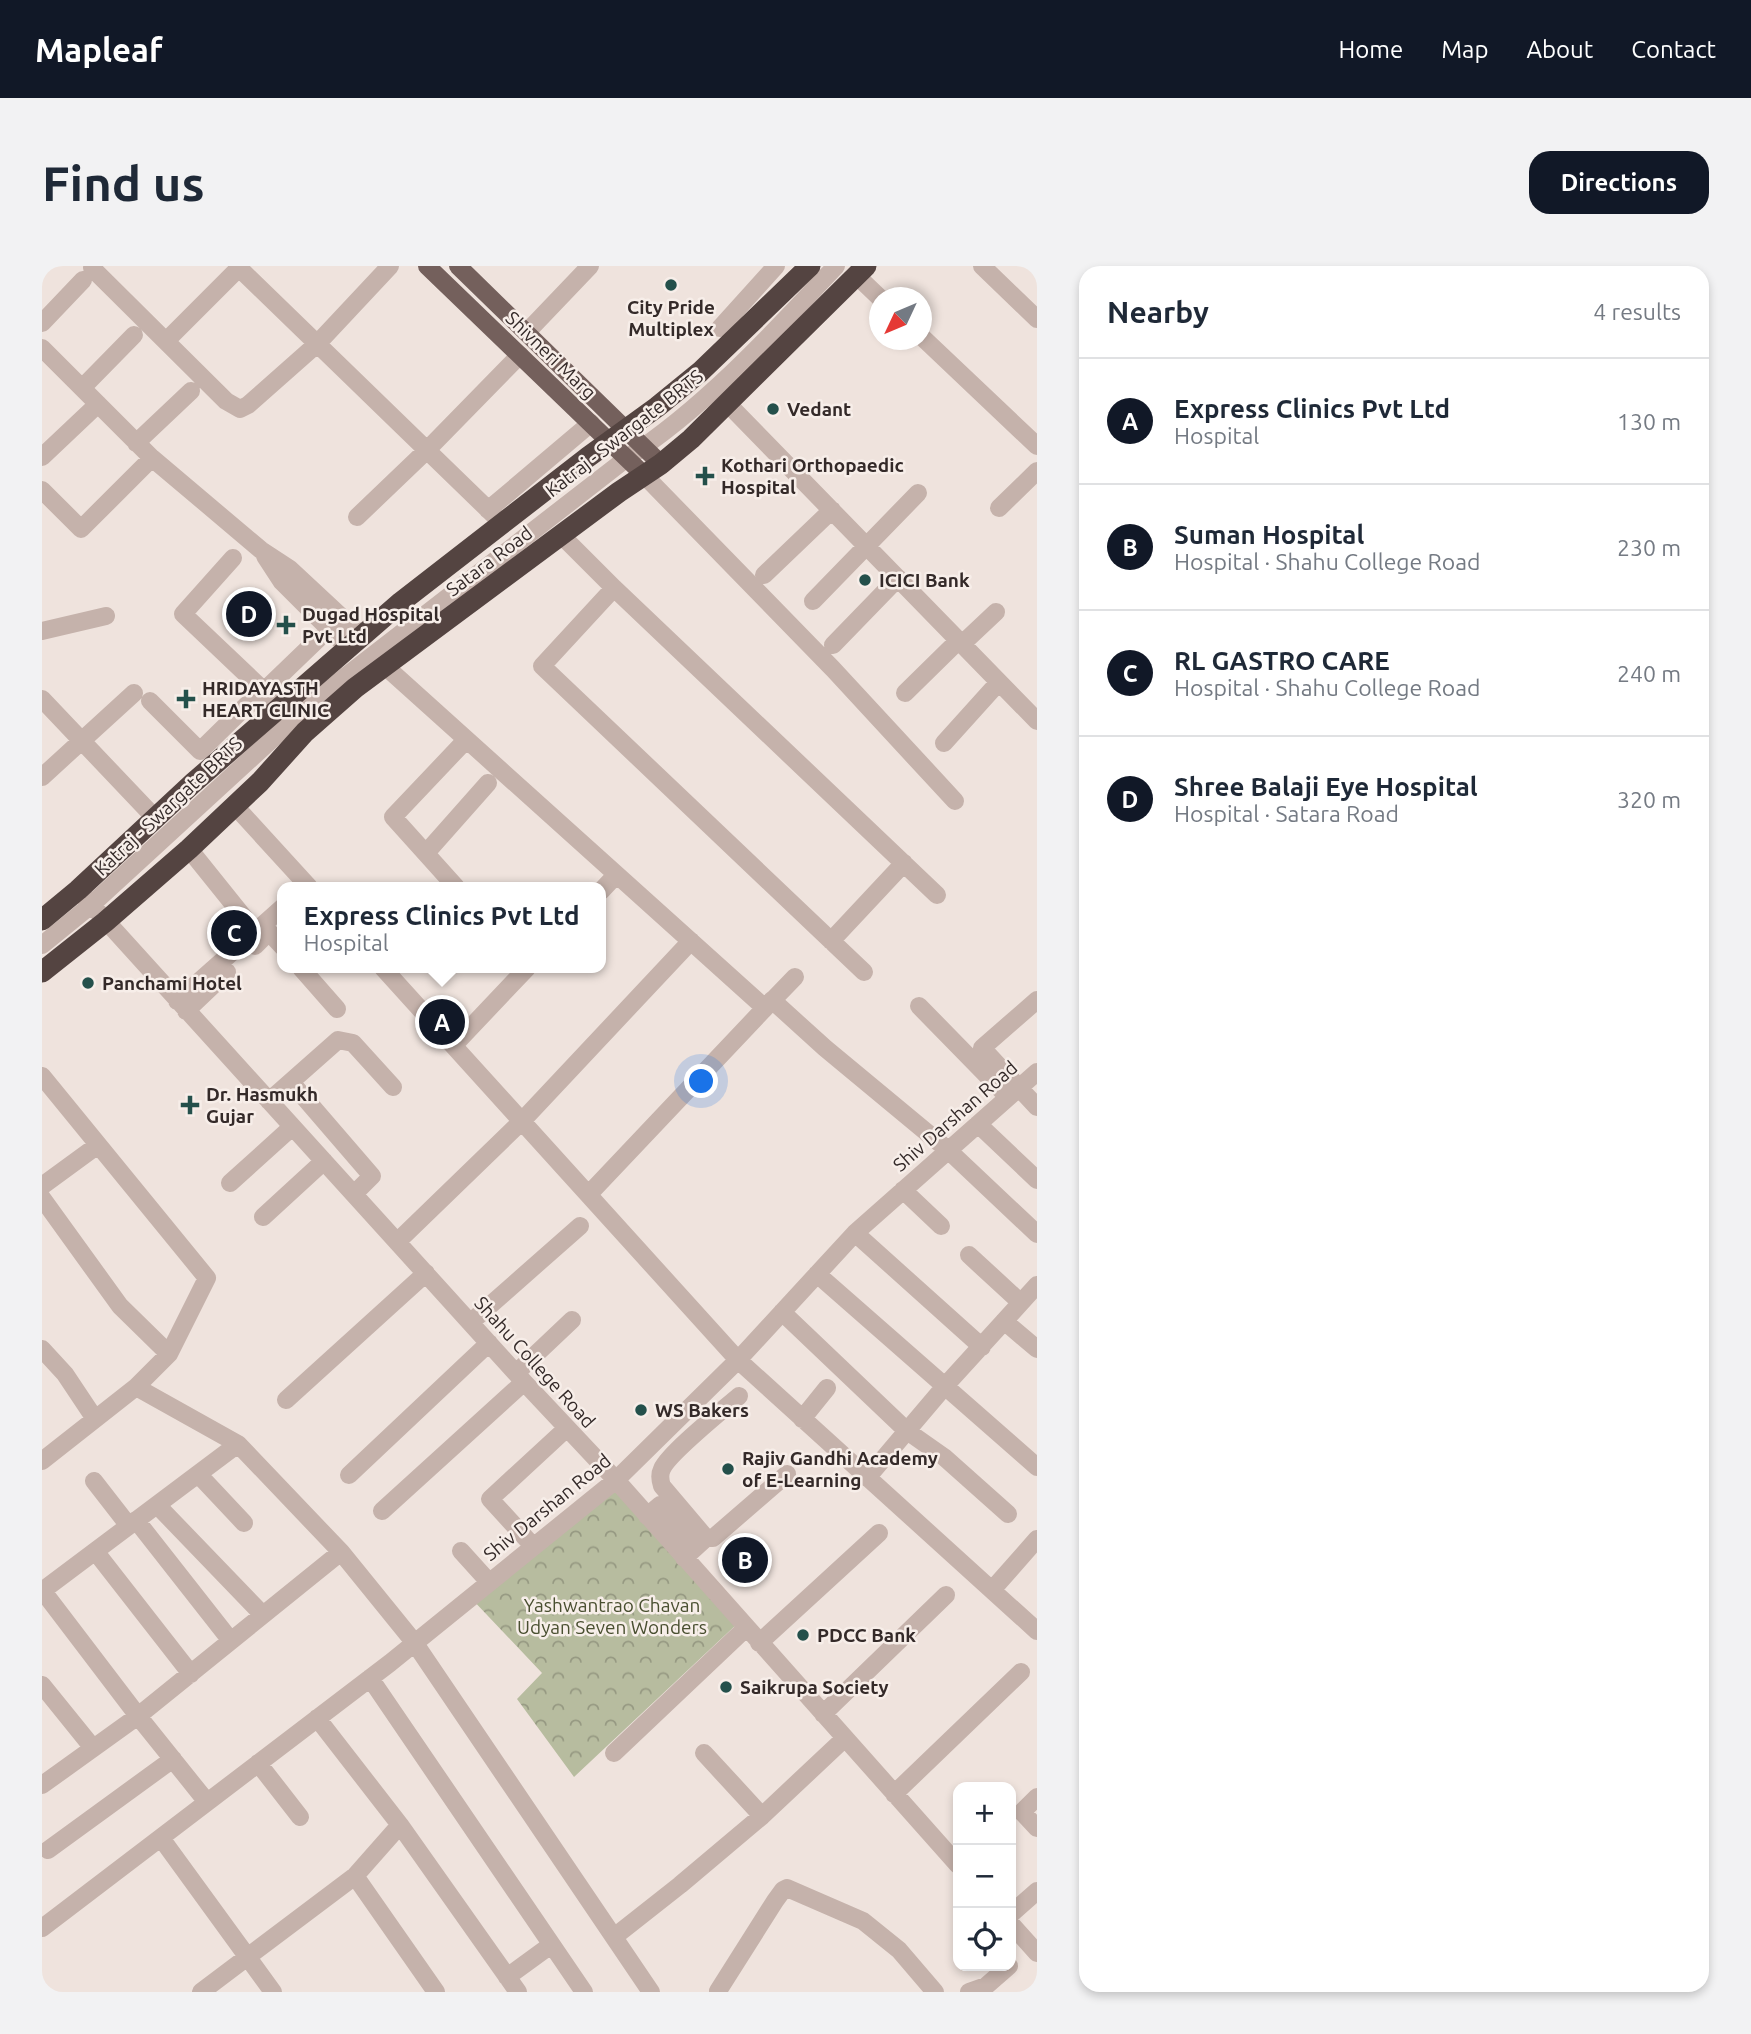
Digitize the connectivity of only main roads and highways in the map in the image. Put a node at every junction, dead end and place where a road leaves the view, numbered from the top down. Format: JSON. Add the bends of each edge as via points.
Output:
{"nodes":[{"id":1,"x":427,"y":266,"type":"edge"},
{"id":2,"x":458,"y":266,"type":"edge"},
{"id":3,"x":810,"y":266,"type":"edge"},
{"id":4,"x":862,"y":271,"type":"edge"},
{"id":5,"x":619,"y":435,"type":"junction"},
{"id":6,"x":653,"y":470,"type":"junction"},
{"id":7,"x":42,"y":920,"type":"edge"},
{"id":8,"x":42,"y":972,"type":"edge"}],
"edges":[{"from":1,"to":5,"type":"main road","name":"Shivneri Marg","via":[[591,423]]},
{"from":2,"to":5,"type":"main road","name":"Shivneri Marg","via":[[527,332]]},
{"from":3,"to":5,"type":"highway","name":"Satara Road","via":[[699,372]]},
{"from":4,"to":6,"type":"highway","name":"Satara Road","via":[[728,404]]},
{"from":5,"to":6,"type":"main road","name":"Shivneri Marg","via":[[645,447]]},
{"from":5,"to":6,"type":"main road","name":"Shivneri Marg","via":[[627,458]]},
{"from":5,"to":7,"type":"highway","name":"Satara Road","via":[[495,517],[193,783],[84,898]]},
{"from":6,"to":8,"type":"highway","name":"Satara Road","via":[[355,688],[189,849]]}]}
